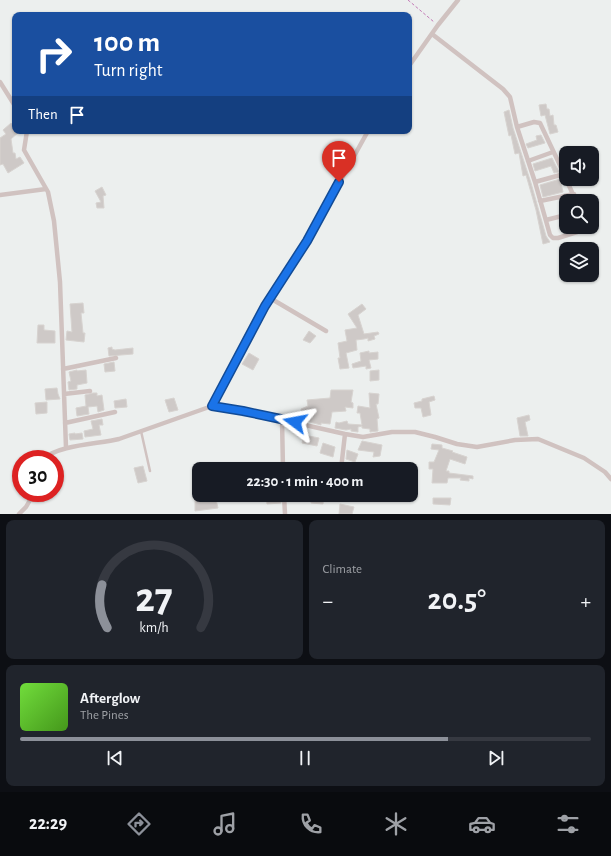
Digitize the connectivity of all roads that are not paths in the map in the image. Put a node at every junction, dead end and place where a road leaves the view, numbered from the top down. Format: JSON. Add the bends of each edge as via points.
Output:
{"nodes":[{"id":1,"x":458,"y":0,"type":"edge"},
{"id":2,"x":432,"y":34,"type":"junction"},
{"id":3,"x":412,"y":62,"type":"edge"},
{"id":4,"x":0,"y":82,"type":"edge"},
{"id":5,"x":12,"y":101,"type":"edge"},
{"id":6,"x":517,"y":127,"type":"junction"},
{"id":7,"x":27,"y":134,"type":"edge"},
{"id":8,"x":366,"y":134,"type":"edge"},
{"id":9,"x":554,"y":152,"type":"junction"},
{"id":10,"x":528,"y":161,"type":"junction"},
{"id":11,"x":559,"y":162,"type":"edge"},
{"id":12,"x":559,"y":178,"type":"edge"},
{"id":13,"x":535,"y":182,"type":"junction"},
{"id":14,"x":570,"y":186,"type":"edge"},
{"id":15,"x":46,"y":189,"type":"junction"},
{"id":16,"x":0,"y":194,"type":"edge"},
{"id":17,"x":574,"y":194,"type":"edge"},
{"id":18,"x":559,"y":197,"type":"edge"},
{"id":19,"x":540,"y":201,"type":"junction"},
{"id":20,"x":559,"y":217,"type":"edge"},
{"id":21,"x":546,"y":220,"type":"junction"},
{"id":22,"x":571,"y":234,"type":"edge"},
{"id":23,"x":270,"y":298,"type":"junction"},
{"id":24,"x":326,"y":331,"type":"dead end"},
{"id":25,"x":116,"y":358,"type":"dead end"},
{"id":26,"x":63,"y":369,"type":"junction"},
{"id":27,"x":90,"y":391,"type":"dead end"},
{"id":28,"x":64,"y":394,"type":"junction"},
{"id":29,"x":212,"y":406,"type":"junction"},
{"id":30,"x":115,"y":412,"type":"dead end"},
{"id":31,"x":282,"y":419,"type":"junction"},
{"id":32,"x":65,"y":422,"type":"junction"},
{"id":33,"x":141,"y":431,"type":"junction"},
{"id":34,"x":345,"y":434,"type":"junction"},
{"id":35,"x":66,"y":448,"type":"junction"},
{"id":36,"x":60,"y":450,"type":"edge"},
{"id":37,"x":283,"y":462,"type":"edge"},
{"id":38,"x":342,"y":462,"type":"edge"},
{"id":39,"x":150,"y":471,"type":"dead end"},
{"id":40,"x":611,"y":479,"type":"edge"},
{"id":41,"x":29,"y":502,"type":"edge"},
{"id":42,"x":284,"y":502,"type":"edge"},
{"id":43,"x":19,"y":514,"type":"edge"},
{"id":44,"x":285,"y":514,"type":"edge"}],
"edges":[{"from":1,"to":2,"type":"street"},
{"from":2,"to":3,"type":"street"},
{"from":2,"to":6,"type":"street","via":[[506,92],[510,97]]},
{"from":4,"to":5,"type":"street"},
{"from":6,"to":9,"type":"street","via":[[534,122],[540,123]]},
{"from":6,"to":10,"type":"street"},
{"from":7,"to":15,"type":"street","via":[[24,150]]},
{"from":8,"to":23,"type":"street","via":[[307,241]]},
{"from":9,"to":10,"type":"street"},
{"from":9,"to":11,"type":"street"},
{"from":10,"to":13,"type":"street"},
{"from":12,"to":13,"type":"street"},
{"from":13,"to":19,"type":"street"},
{"from":14,"to":17,"type":"street"},
{"from":15,"to":16,"type":"street"},
{"from":15,"to":26,"type":"street","via":[[57,244]]},
{"from":18,"to":19,"type":"street"},
{"from":19,"to":21,"type":"street"},
{"from":20,"to":21,"type":"street"},
{"from":21,"to":22,"type":"street","via":[[553,238]]},
{"from":23,"to":24,"type":"street"},
{"from":23,"to":29,"type":"street"},
{"from":25,"to":26,"type":"street"},
{"from":26,"to":28,"type":"street"},
{"from":27,"to":28,"type":"street"},
{"from":28,"to":32,"type":"street"},
{"from":29,"to":31,"type":"street"},
{"from":29,"to":33,"type":"street"},
{"from":30,"to":32,"type":"street"},
{"from":31,"to":34,"type":"street"},
{"from":31,"to":37,"type":"street"},
{"from":32,"to":35,"type":"street"},
{"from":33,"to":35,"type":"street","via":[[104,442]]},
{"from":33,"to":39,"type":"lane"},
{"from":34,"to":38,"type":"street"},
{"from":34,"to":40,"type":"street","via":[[363,437],[392,432],[415,432],[477,447],[538,439],[584,458]]},
{"from":35,"to":36,"type":"street"},
{"from":41,"to":43,"type":"street"},
{"from":42,"to":44,"type":"street"}]}
